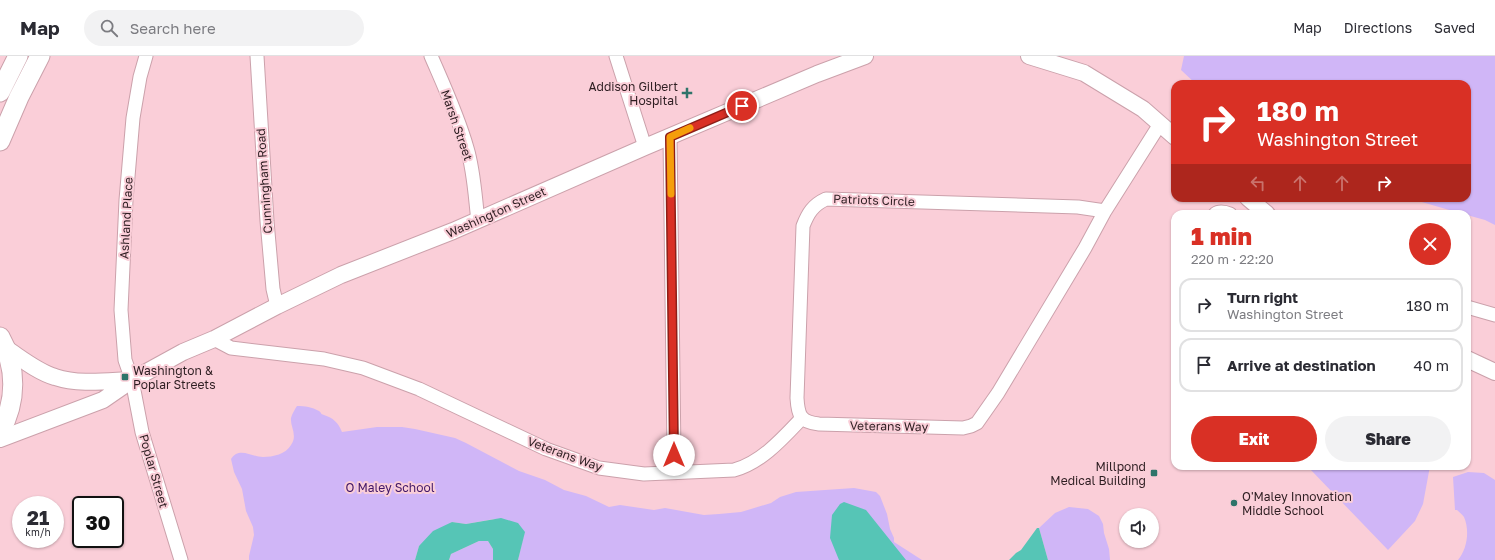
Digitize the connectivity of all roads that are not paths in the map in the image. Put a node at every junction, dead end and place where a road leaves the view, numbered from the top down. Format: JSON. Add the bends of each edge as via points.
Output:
{"nodes":[{"id":1,"x":18,"y":56,"type":"edge"},
{"id":2,"x":40,"y":56,"type":"edge"},
{"id":3,"x":146,"y":56,"type":"edge"},
{"id":4,"x":256,"y":56,"type":"edge"},
{"id":5,"x":430,"y":56,"type":"edge"},
{"id":6,"x":616,"y":56,"type":"edge"},
{"id":7,"x":864,"y":56,"type":"edge"},
{"id":8,"x":1029,"y":56,"type":"edge"},
{"id":9,"x":0,"y":92,"type":"edge"},
{"id":10,"x":1160,"y":124,"type":"junction"},
{"id":11,"x":1171,"y":134,"type":"edge"},
{"id":12,"x":670,"y":137,"type":"junction"},
{"id":13,"x":0,"y":141,"type":"edge"},
{"id":14,"x":645,"y":147,"type":"junction"},
{"id":15,"x":1253,"y":202,"type":"edge"},
{"id":16,"x":1262,"y":210,"type":"edge"},
{"id":17,"x":1105,"y":211,"type":"junction"},
{"id":18,"x":478,"y":221,"type":"junction"},
{"id":19,"x":277,"y":306,"type":"junction"},
{"id":20,"x":1471,"y":307,"type":"edge"},
{"id":21,"x":1495,"y":315,"type":"edge"},
{"id":22,"x":214,"y":339,"type":"junction"},
{"id":23,"x":4,"y":343,"type":"edge"},
{"id":24,"x":1471,"y":361,"type":"edge"},
{"id":25,"x":1495,"y":372,"type":"edge"},
{"id":26,"x":132,"y":380,"type":"junction"},
{"id":27,"x":802,"y":418,"type":"junction"},
{"id":28,"x":0,"y":432,"type":"edge"},
{"id":29,"x":0,"y":439,"type":"edge"},
{"id":30,"x":674,"y":455,"type":"dead end"},
{"id":31,"x":180,"y":560,"type":"edge"}],
"edges":[{"from":1,"to":9,"type":"highway"},
{"from":2,"to":13,"type":"highway"},
{"from":3,"to":26,"type":"street","name":"Ashland Place","via":[[133,118],[121,310],[125,360]]},
{"from":4,"to":19,"type":"street","name":"Cunningham Road","via":[[267,221]]},
{"from":5,"to":18,"type":"street","name":"Marsh Street","via":[[467,148]]},
{"from":6,"to":14,"type":"street"},
{"from":7,"to":12,"type":"main road","name":"Washington Street"},
{"from":8,"to":10,"type":"main road","via":[[1084,73],[1143,109]]},
{"from":10,"to":11,"type":"main road"},
{"from":10,"to":17,"type":"street","name":"Veterans Way"},
{"from":12,"to":14,"type":"main road","name":"Washington Street"},
{"from":12,"to":30,"type":"street"},
{"from":14,"to":18,"type":"main road","name":"Washington Street"},
{"from":15,"to":16,"type":"main road"},
{"from":17,"to":27,"type":"street","name":"Veterans Way","via":[[998,393],[977,423],[963,428],[811,424]]},
{"from":17,"to":27,"type":"street","name":"Patriots Circle","via":[[1078,207],[834,199],[818,202],[806,218],[803,236],[797,398],[798,412]]},
{"from":18,"to":19,"type":"main road","name":"Washington Street","via":[[341,276]]},
{"from":19,"to":22,"type":"main road","name":"Washington Street"},
{"from":20,"to":21,"type":"street"},
{"from":22,"to":26,"type":"main road","name":"Washington Street","via":[[183,352]]},
{"from":22,"to":27,"type":"street","name":"Veterans Way","via":[[231,348],[324,359],[363,368],[419,390],[546,450],[599,468],[626,472],[663,474],[742,468],[763,455]]},
{"from":23,"to":26,"type":"main road","name":"Washington Street","via":[[41,371],[55,377],[80,382]]},
{"from":23,"to":28,"type":"highway","via":[[12,368],[13,387],[11,406]]},
{"from":24,"to":25,"type":"main road"},
{"from":26,"to":29,"type":"main road","name":"Washington Street","via":[[103,400]]},
{"from":26,"to":31,"type":"street","name":"Poplar Street","via":[[142,432]]}]}
